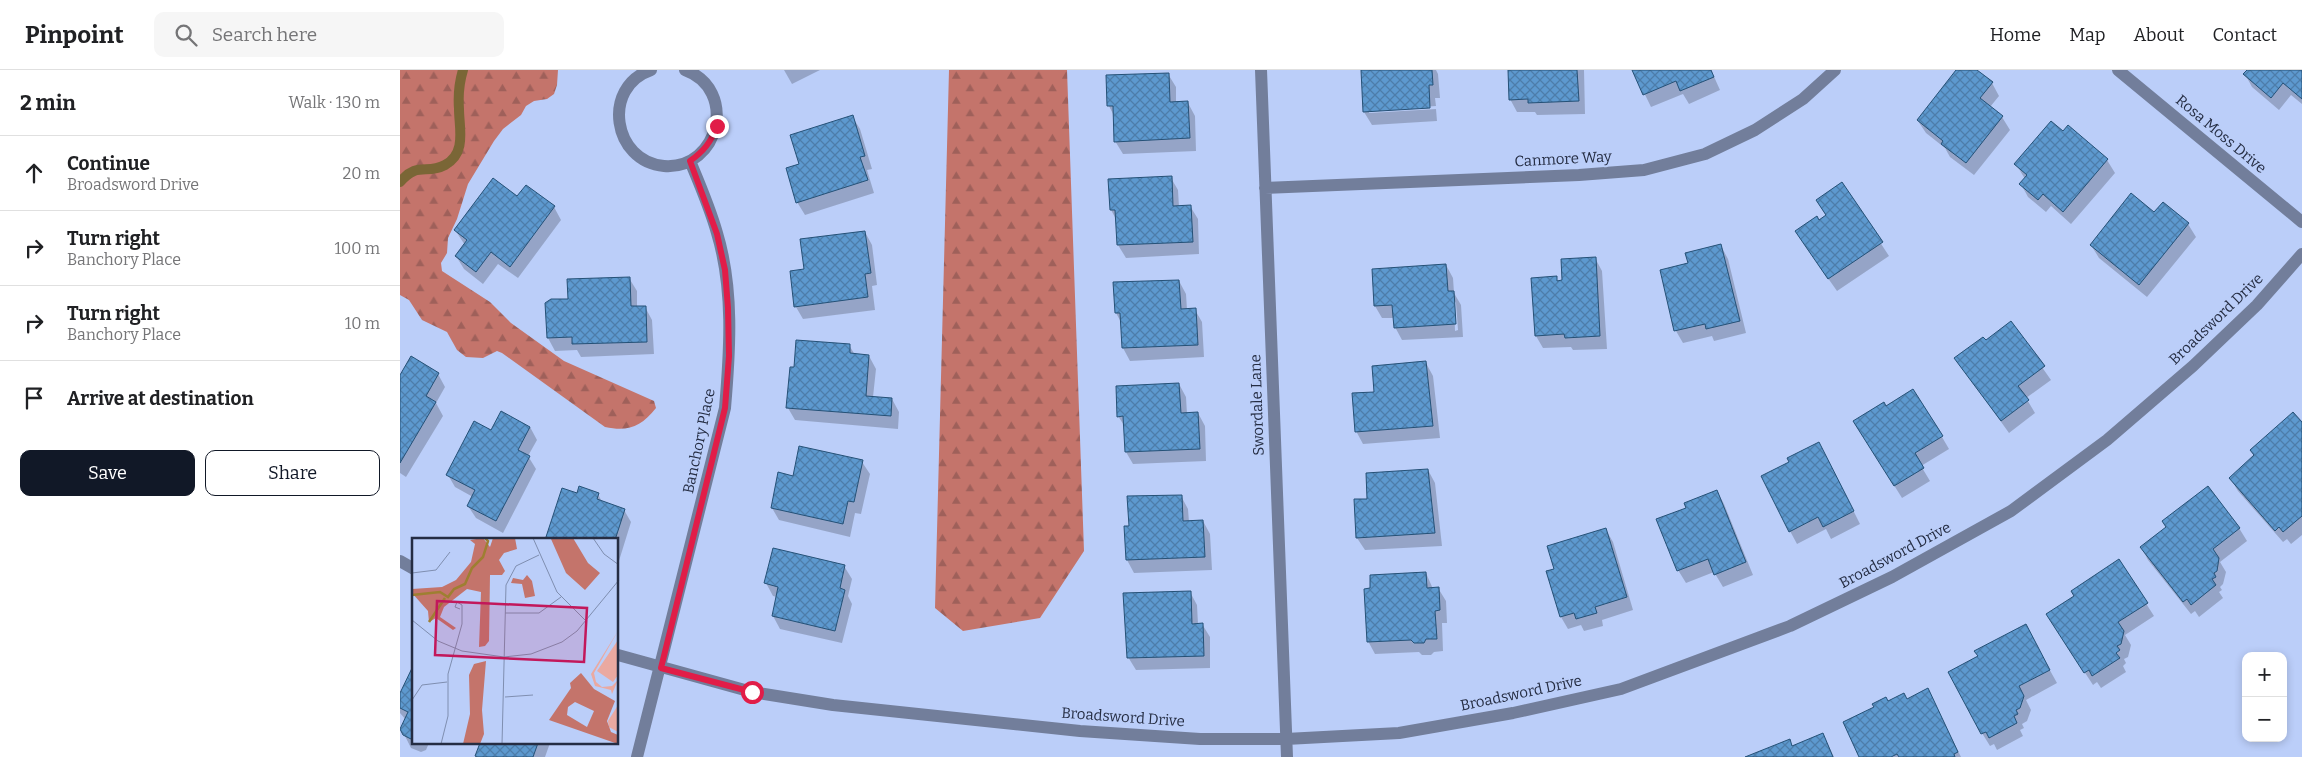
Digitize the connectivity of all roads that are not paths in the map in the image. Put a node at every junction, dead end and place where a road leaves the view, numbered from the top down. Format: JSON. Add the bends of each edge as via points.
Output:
{"nodes":[{"id":1,"x":651,"y":70,"type":"edge"},
{"id":2,"x":685,"y":70,"type":"edge"},
{"id":3,"x":1261,"y":70,"type":"edge"},
{"id":4,"x":1835,"y":70,"type":"edge"},
{"id":5,"x":2118,"y":70,"type":"edge"},
{"id":6,"x":690,"y":161,"type":"junction"},
{"id":7,"x":1265,"y":188,"type":"junction"},
{"id":8,"x":2302,"y":222,"type":"edge"},
{"id":9,"x":2302,"y":254,"type":"edge"},
{"id":10,"x":400,"y":561,"type":"edge"},
{"id":11,"x":412,"y":569,"type":"edge"},
{"id":12,"x":619,"y":655,"type":"edge"},
{"id":13,"x":661,"y":668,"type":"junction"},
{"id":14,"x":1286,"y":739,"type":"junction"},
{"id":15,"x":637,"y":757,"type":"edge"},
{"id":16,"x":1287,"y":757,"type":"edge"}],
"edges":[{"from":1,"to":6,"type":"street","via":[[635,79],[620,100],[619,126],[623,139],[635,154],[652,163],[678,165]]},
{"from":2,"to":6,"type":"street","via":[[705,82],[718,110],[712,140]]},
{"from":3,"to":7,"type":"street","name":"Swordale Lane"},
{"from":4,"to":7,"type":"street","name":"Canmore Way","via":[[1803,99],[1755,130],[1705,154],[1644,170],[1579,176]]},
{"from":5,"to":8,"type":"street","name":"Rosa Moss Drive"},
{"from":6,"to":13,"type":"street","name":"Banchory Place","via":[[717,234],[725,270],[729,356],[725,408]]},
{"from":7,"to":14,"type":"street","name":"Swordale Lane"},
{"from":9,"to":14,"type":"street","name":"Broadsword Drive","via":[[2257,304],[2193,366],[2107,440],[2011,510],[1892,578],[1799,622],[1621,688],[1513,714],[1399,733]]},
{"from":10,"to":11,"type":"street"},
{"from":12,"to":13,"type":"street","name":"Broadsword Drive"},
{"from":13,"to":14,"type":"street","name":"Broadsword Drive","via":[[752,692],[843,706],[1080,732],[1200,739]]},
{"from":13,"to":15,"type":"street","name":"Banchory Place"},
{"from":14,"to":16,"type":"street","name":"Swordale Lane"}]}
